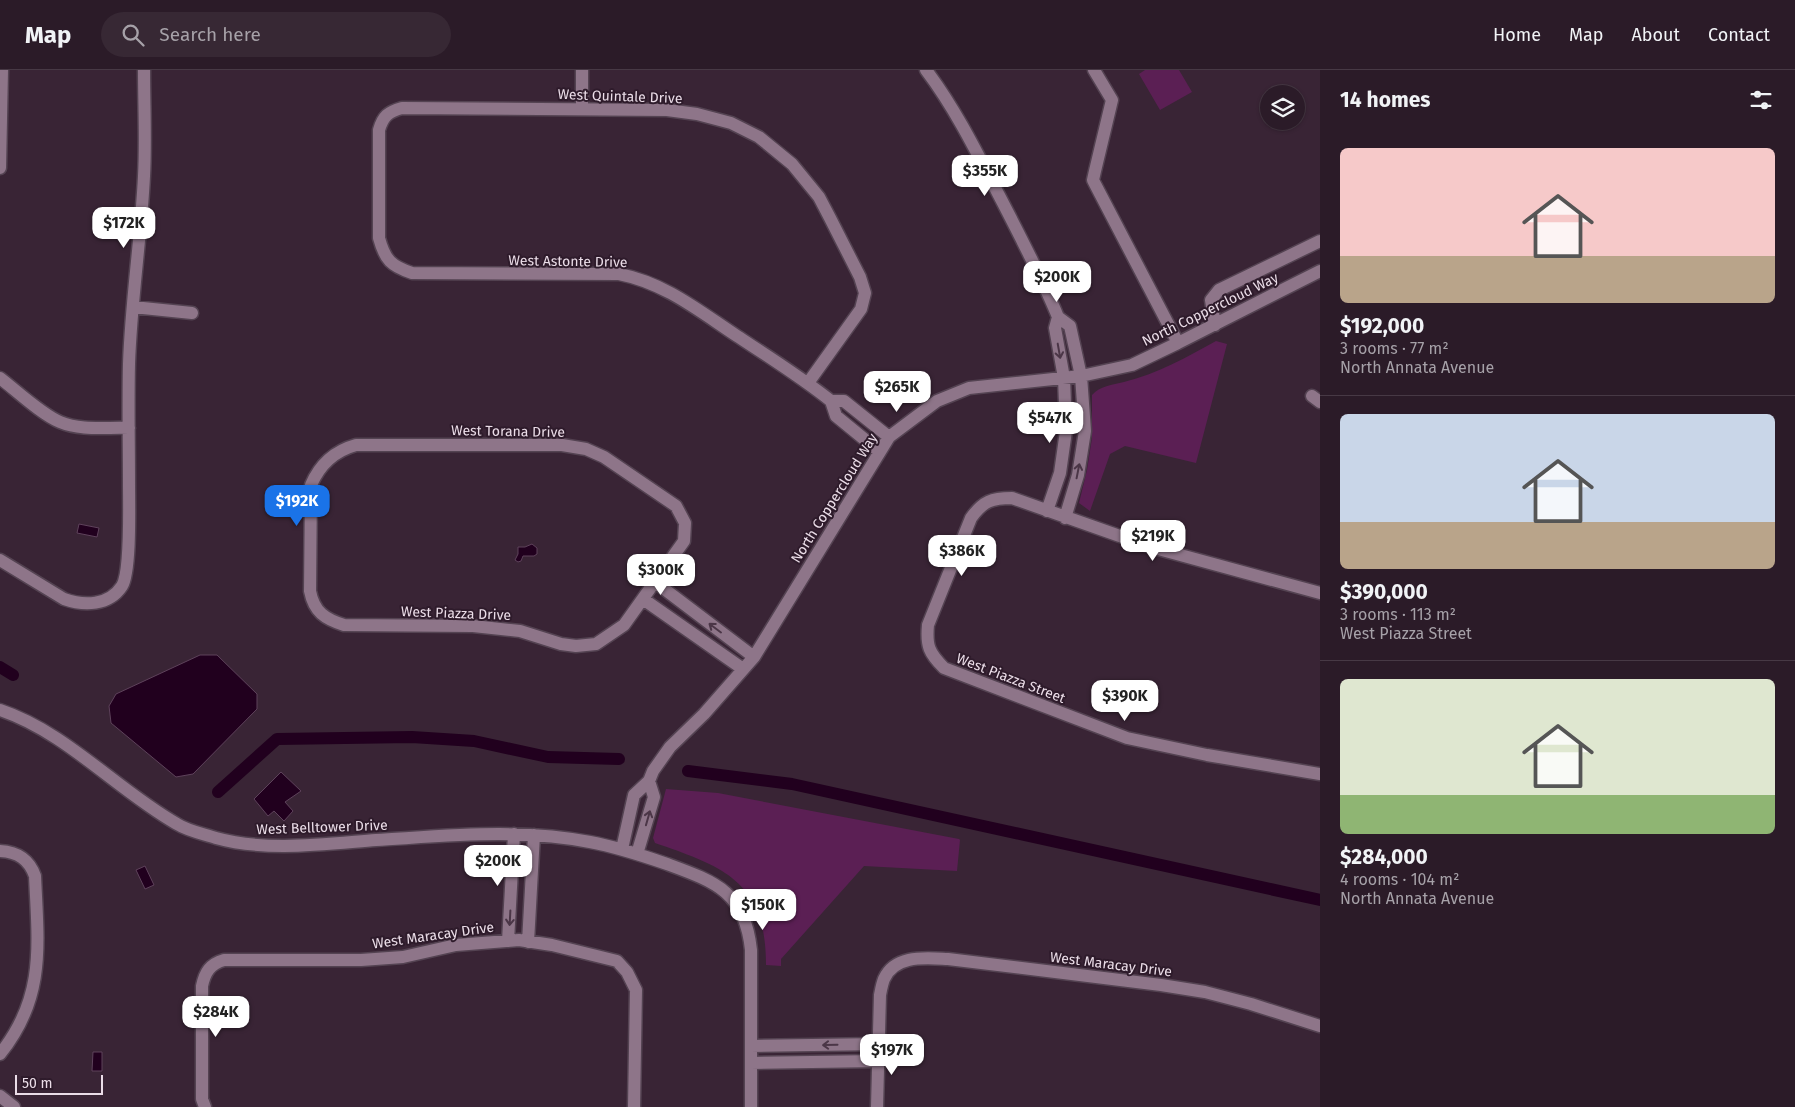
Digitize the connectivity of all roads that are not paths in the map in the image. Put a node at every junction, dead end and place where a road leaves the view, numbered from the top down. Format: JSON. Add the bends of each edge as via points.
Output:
{"nodes":[{"id":1,"x":2,"y":70,"type":"edge"},
{"id":2,"x":144,"y":70,"type":"edge"},
{"id":3,"x":582,"y":70,"type":"edge"},
{"id":4,"x":926,"y":70,"type":"edge"},
{"id":5,"x":1094,"y":70,"type":"edge"},
{"id":6,"x":582,"y":109,"type":"junction"},
{"id":7,"x":0,"y":168,"type":"edge"},
{"id":8,"x":1320,"y":240,"type":"edge"},
{"id":9,"x":390,"y":262,"type":"joint"},
{"id":10,"x":1320,"y":271,"type":"edge"},
{"id":11,"x":133,"y":307,"type":"junction"},
{"id":12,"x":192,"y":313,"type":"dead end"},
{"id":13,"x":1058,"y":317,"type":"junction"},
{"id":14,"x":1215,"y":325,"type":"junction"},
{"id":15,"x":1178,"y":343,"type":"junction"},
{"id":16,"x":1081,"y":376,"type":"junction"},
{"id":17,"x":0,"y":378,"type":"edge"},
{"id":18,"x":1064,"y":378,"type":"junction"},
{"id":19,"x":808,"y":383,"type":"junction"},
{"id":20,"x":831,"y":401,"type":"junction"},
{"id":21,"x":129,"y":428,"type":"junction"},
{"id":22,"x":889,"y":436,"type":"junction"},
{"id":23,"x":880,"y":452,"type":"junction"},
{"id":24,"x":1047,"y":511,"type":"junction"},
{"id":25,"x":1065,"y":518,"type":"junction"},
{"id":26,"x":0,"y":560,"type":"edge"},
{"id":27,"x":655,"y":582,"type":"junction"},
{"id":28,"x":1320,"y":593,"type":"edge"},
{"id":29,"x":642,"y":599,"type":"junction"},
{"id":30,"x":318,"y":611,"type":"joint"},
{"id":31,"x":754,"y":657,"type":"junction"},
{"id":32,"x":744,"y":669,"type":"junction"},
{"id":33,"x":0,"y":710,"type":"edge"},
{"id":34,"x":1320,"y":774,"type":"edge"},
{"id":35,"x":649,"y":781,"type":"junction"},
{"id":36,"x":514,"y":834,"type":"junction"},
{"id":37,"x":534,"y":835,"type":"junction"},
{"id":38,"x":622,"y":849,"type":"junction"},
{"id":39,"x":0,"y":851,"type":"edge"},
{"id":40,"x":637,"y":854,"type":"junction"},
{"id":41,"x":508,"y":941,"type":"junction"},
{"id":42,"x":528,"y":942,"type":"junction"},
{"id":43,"x":1320,"y":1026,"type":"edge"},
{"id":44,"x":878,"y":1044,"type":"junction"},
{"id":45,"x":751,"y":1046,"type":"junction"},
{"id":46,"x":0,"y":1054,"type":"edge"},
{"id":47,"x":878,"y":1061,"type":"junction"},
{"id":48,"x":751,"y":1063,"type":"junction"},
{"id":49,"x":0,"y":1096,"type":"edge"},
{"id":50,"x":14,"y":1107,"type":"edge"},
{"id":51,"x":204,"y":1107,"type":"edge"},
{"id":52,"x":634,"y":1107,"type":"edge"},
{"id":53,"x":751,"y":1107,"type":"edge"},
{"id":54,"x":877,"y":1107,"type":"edge"}],
"edges":[{"from":1,"to":7,"type":"street"},
{"from":2,"to":11,"type":"street","via":[[144,176]]},
{"from":3,"to":6,"type":"street"},
{"from":4,"to":13,"type":"street","via":[[945,95],[977,151]]},
{"from":5,"to":15,"type":"street","via":[[1112,100],[1094,184]]},
{"from":6,"to":9,"type":"street","name":"West Quintale Drive","via":[[402,108],[386,113],[379,130],[378,238]]},
{"from":6,"to":19,"type":"street","name":"West Quintale Drive","via":[[667,110],[697,114],[760,137],[792,164],[819,197],[865,293],[861,309]]},
{"from":8,"to":14,"type":"street","via":[[1219,290],[1212,300]]},
{"from":9,"to":19,"type":"street","name":"West Astonte Drive","via":[[412,273],[620,274],[639,278],[682,299]]},
{"from":10,"to":14,"type":"street","name":"North Coppercloud Way"},
{"from":11,"to":12,"type":"street"},
{"from":11,"to":21,"type":"street"},
{"from":13,"to":16,"type":"street","via":[[1070,326]]},
{"from":13,"to":18,"type":"street","one_way":true,"via":[[1055,328]]},
{"from":14,"to":15,"type":"street","name":"North Coppercloud Way"},
{"from":15,"to":16,"type":"street","name":"North Coppercloud Way","via":[[1132,365]]},
{"from":16,"to":18,"type":"street","name":"North Coppercloud Way"},
{"from":25,"to":16,"type":"street","one_way":true,"via":[[1078,475],[1085,431]]},
{"from":17,"to":21,"type":"street","via":[[60,422],[80,427]]},
{"from":18,"to":22,"type":"street","name":"North Coppercloud Way","via":[[969,388],[937,401]]},
{"from":18,"to":24,"type":"street","via":[[1066,431],[1060,473]]},
{"from":19,"to":20,"type":"street","name":"West Astonte Drive"},
{"from":20,"to":22,"type":"street","name":"West Astonte Drive","via":[[844,401]]},
{"from":20,"to":23,"type":"street","name":"West Astonte Drive","via":[[836,416]]},
{"from":21,"to":26,"type":"street","via":[[127,572],[114,594],[101,602],[76,603]]},
{"from":22,"to":23,"type":"street","name":"North Coppercloud Way"},
{"from":23,"to":31,"type":"street","name":"North Coppercloud Way"},
{"from":24,"to":25,"type":"street"},
{"from":24,"to":34,"type":"street","name":"West Piazza Street","via":[[1012,498],[988,501],[978,507],[928,625],[930,652],[944,668],[1127,738]]},
{"from":25,"to":28,"type":"street","via":[[1151,547]]},
{"from":27,"to":29,"type":"street"},
{"from":27,"to":30,"type":"street","name":"West Torana Drive","via":[[684,541],[685,523],[676,506],[604,457],[586,449],[562,445],[362,444],[344,448],[335,454],[317,472],[311,485],[310,591]]},
{"from":31,"to":27,"type":"street","one_way":true},
{"from":29,"to":30,"type":"street","name":"West Piazza Drive","via":[[624,625],[596,644],[576,646],[520,631],[473,626],[344,625],[329,621]]},
{"from":29,"to":32,"type":"street"},
{"from":31,"to":32,"type":"street","name":"North Coppercloud Way"},
{"from":32,"to":35,"type":"street","name":"North Coppercloud Way","via":[[670,747]]},
{"from":33,"to":36,"type":"street","name":"West Belltower Drive","via":[[20,717],[57,740],[178,825],[218,838],[253,845],[310,845]]},
{"from":35,"to":38,"type":"street","name":"North Coppercloud Way","via":[[634,795]]},
{"from":40,"to":35,"type":"street","one_way":true,"via":[[654,797]]},
{"from":36,"to":37,"type":"street","name":"West Belltower Drive"},
{"from":36,"to":41,"type":"street","one_way":true},
{"from":37,"to":38,"type":"street","name":"West Belltower Drive","via":[[588,841]]},
{"from":37,"to":42,"type":"street"},
{"from":38,"to":40,"type":"street","name":"West Belltower Drive"},
{"from":39,"to":46,"type":"street","via":[[26,859],[35,876],[38,949],[36,976],[29,1002],[19,1026]]},
{"from":40,"to":45,"type":"street","name":"West Belltower Drive","via":[[705,878],[736,902],[750,934]]},
{"from":41,"to":42,"type":"street","name":"West Maracay Drive"},
{"from":41,"to":51,"type":"street","name":"West Maracay Drive","via":[[456,945],[403,957],[216,962],[204,976],[202,986]]},
{"from":42,"to":52,"type":"street","name":"West Maracay Drive","via":[[617,961],[627,972],[636,990]]},
{"from":43,"to":44,"type":"street","name":"West Maracay Drive","via":[[1251,1004],[1160,984],[924,958],[908,959],[895,966],[884,978]]},
{"from":44,"to":45,"type":"street","one_way":true},
{"from":44,"to":47,"type":"street"},
{"from":45,"to":48,"type":"street","name":"West Belltower Drive"},
{"from":47,"to":48,"type":"street"},
{"from":47,"to":54,"type":"street"},
{"from":48,"to":53,"type":"street","name":"West Belltower Drive"},
{"from":49,"to":50,"type":"street"}]}
